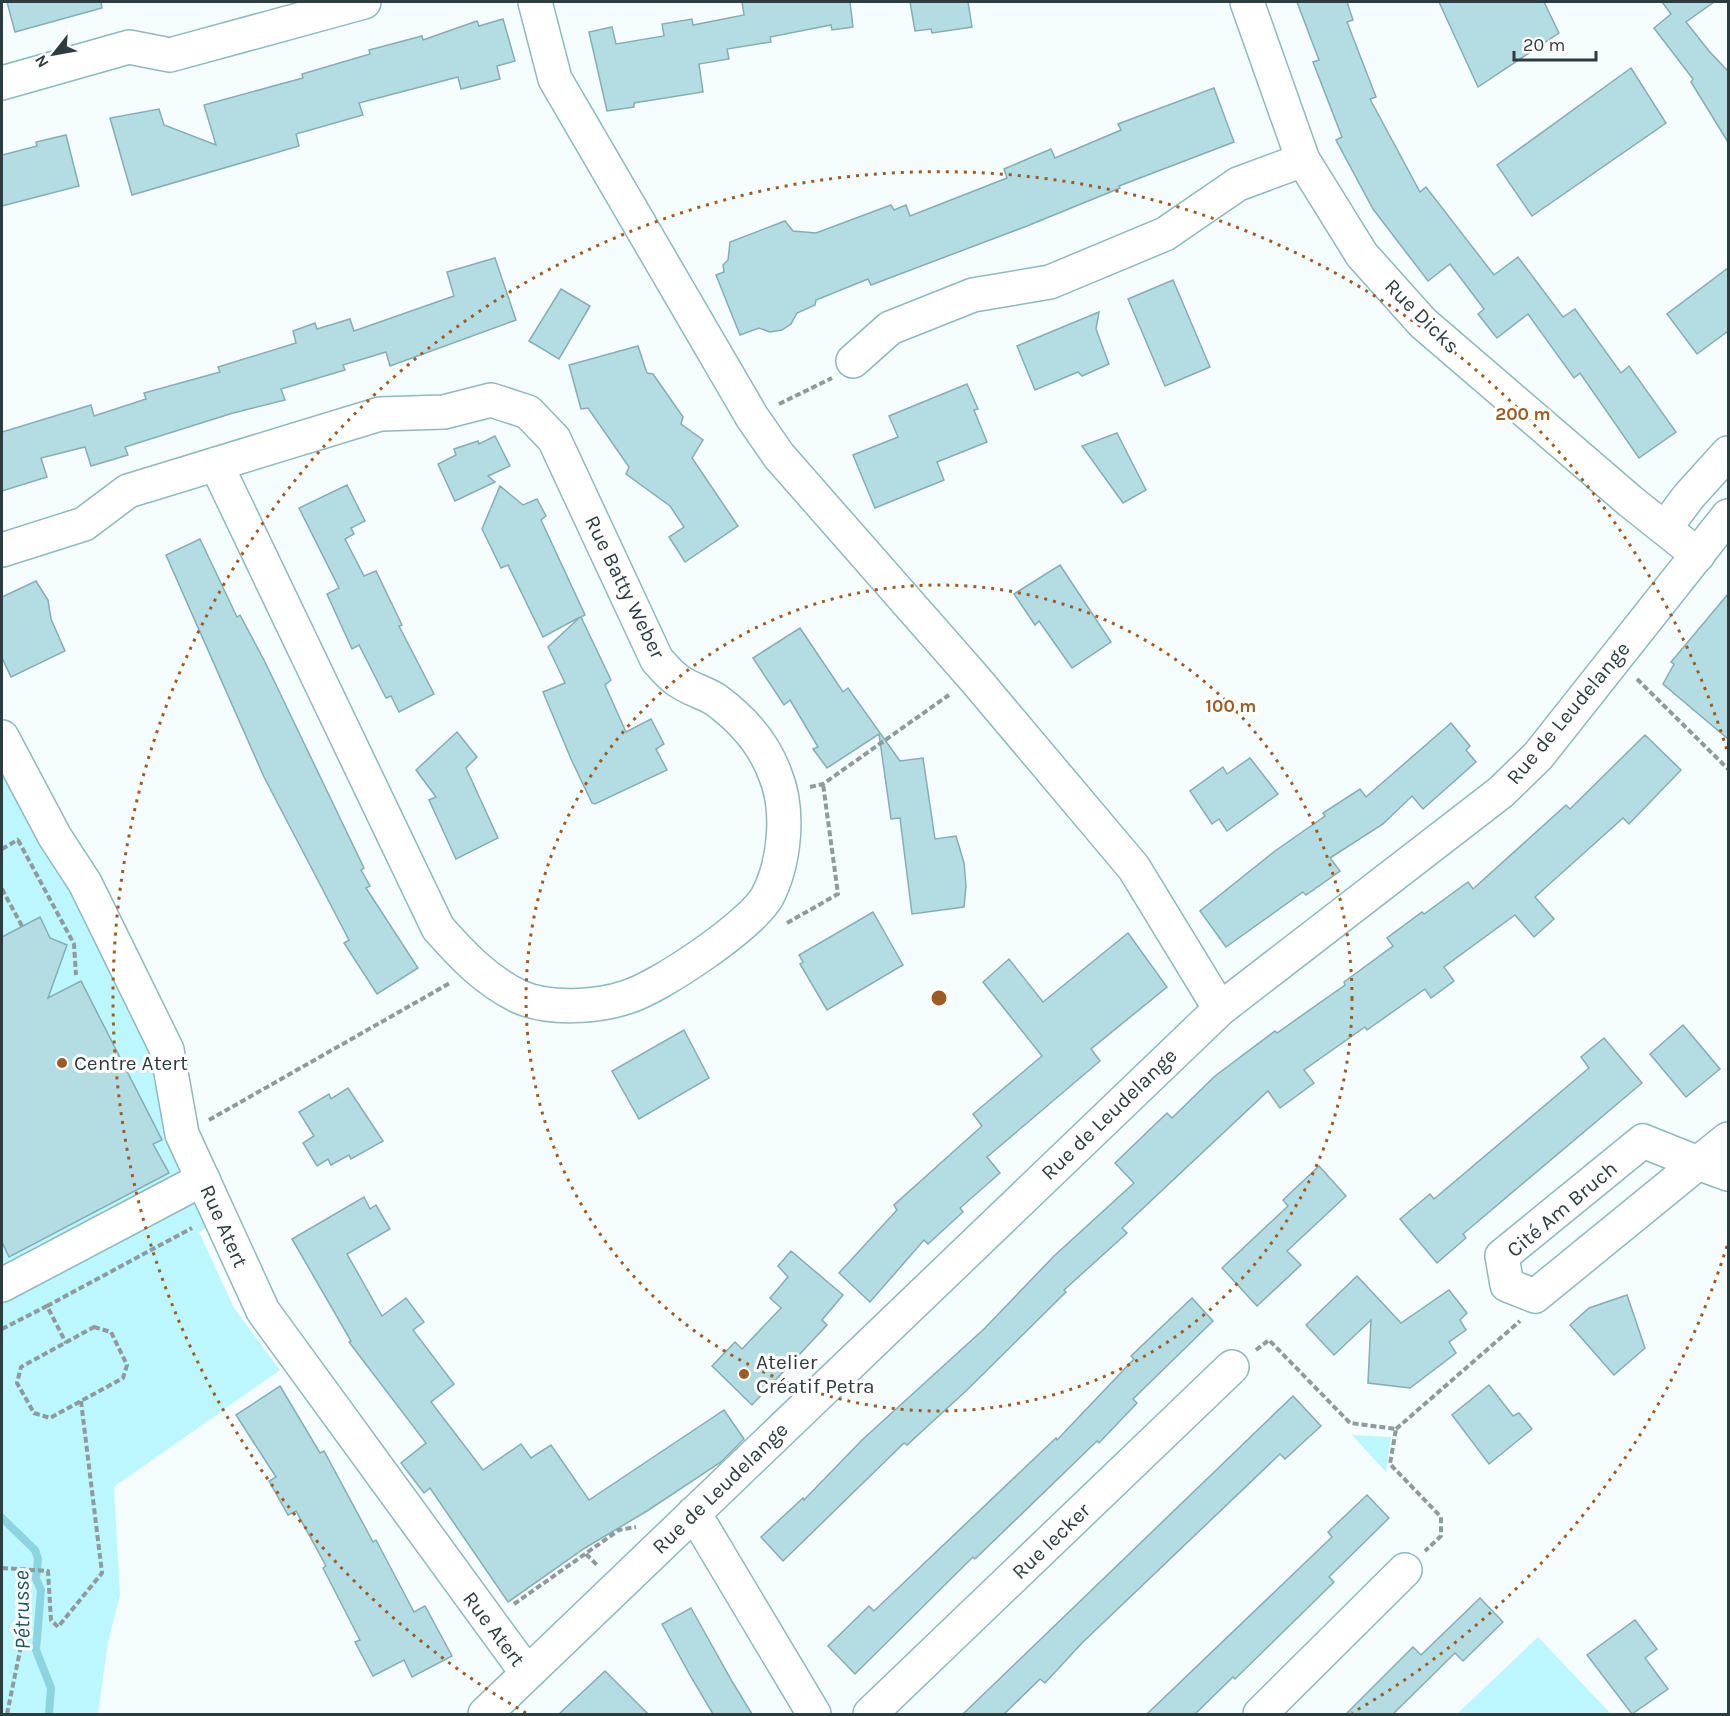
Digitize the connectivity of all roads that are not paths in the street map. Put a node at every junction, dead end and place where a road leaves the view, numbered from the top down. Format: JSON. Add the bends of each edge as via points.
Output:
{"nodes":[{"id":1,"x":364,"y":2,"type":"edge"},
{"id":2,"x":535,"y":2,"type":"edge"},
{"id":3,"x":1247,"y":2,"type":"edge"},
{"id":4,"x":2,"y":83,"type":"edge"},
{"id":5,"x":1303,"y":160,"type":"junction"},
{"id":6,"x":853,"y":361,"type":"road end"},
{"id":7,"x":1728,"y":453,"type":"edge"},
{"id":8,"x":216,"y":464,"type":"junction"},
{"id":9,"x":1728,"y":516,"type":"edge"},
{"id":10,"x":1665,"y":528,"type":"junction"},
{"id":11,"x":2,"y":550,"type":"edge"},
{"id":12,"x":1698,"y":555,"type":"junction"},
{"id":13,"x":2,"y":736,"type":"edge"},
{"id":14,"x":1220,"y":1009,"type":"junction"},
{"id":15,"x":1728,"y":1139,"type":"edge"},
{"id":16,"x":1713,"y":1169,"type":"edge"},
{"id":17,"x":203,"y":1179,"type":"junction"},
{"id":18,"x":2,"y":1285,"type":"edge"},
{"id":19,"x":1232,"y":1367,"type":"road end"},
{"id":20,"x":694,"y":1512,"type":"junction"},
{"id":21,"x":1405,"y":1570,"type":"road end"},
{"id":22,"x":527,"y":1673,"type":"junction"},
{"id":23,"x":485,"y":1714,"type":"edge"},
{"id":24,"x":814,"y":1714,"type":"edge"},
{"id":25,"x":870,"y":1714,"type":"edge"},
{"id":26,"x":1260,"y":1714,"type":"edge"}],
"edges":[{"from":1,"to":4,"type":"street","via":[[170,56],[129,48]]},
{"from":2,"to":14,"type":"street","via":[[555,79],[752,417],[779,456],[1134,868]]},
{"from":3,"to":5,"type":"street","name":"Rue Dicks"},
{"from":5,"to":6,"type":"street","via":[[1238,184],[1166,234],[1050,282],[973,295],[890,328]]},
{"from":5,"to":10,"type":"street","name":"Rue Dicks","via":[[1362,255],[1423,323]]},
{"from":7,"to":10,"type":"street"},
{"from":8,"to":8,"type":"street","name":"Rue Batty Weber","via":[[438,928],[475,969],[521,998],[572,1007],[628,997],[697,959],[735,930],[766,898],[782,857],[782,795],[775,772],[750,729],[715,700],[677,680],[657,660],[554,439],[528,412],[491,400],[444,412],[380,414]]},
{"from":8,"to":11,"type":"street","name":"Rue Batty Weber","via":[[128,491],[84,524]]},
{"from":9,"to":12,"type":"street","name":"Rue de Leudelange"},
{"from":10,"to":12,"type":"street","name":"Rue Dicks"},
{"from":12,"to":14,"type":"street","name":"Rue de Leudelange","via":[[1538,756],[1502,792]]},
{"from":13,"to":17,"type":"street","name":"Rue Atert","via":[[55,837],[86,883],[166,1050],[182,1134]]},
{"from":14,"to":20,"type":"street","name":"Rue de Leudelange"},
{"from":15,"to":16,"type":"street"},
{"from":16,"to":16,"type":"street","name":"Cité Am Bruch","via":[[1643,1141],[1502,1256],[1507,1285],[1536,1296]]},
{"from":17,"to":18,"type":"street"},
{"from":17,"to":22,"type":"street","name":"Rue Atert","via":[[262,1311]]},
{"from":19,"to":25,"type":"street","name":"Rue Iecker"},
{"from":20,"to":22,"type":"street","name":"Rue de Leudelange"},
{"from":20,"to":24,"type":"street"},
{"from":21,"to":26,"type":"street"},
{"from":22,"to":23,"type":"street","name":"Rue de Leudelange"}]}
